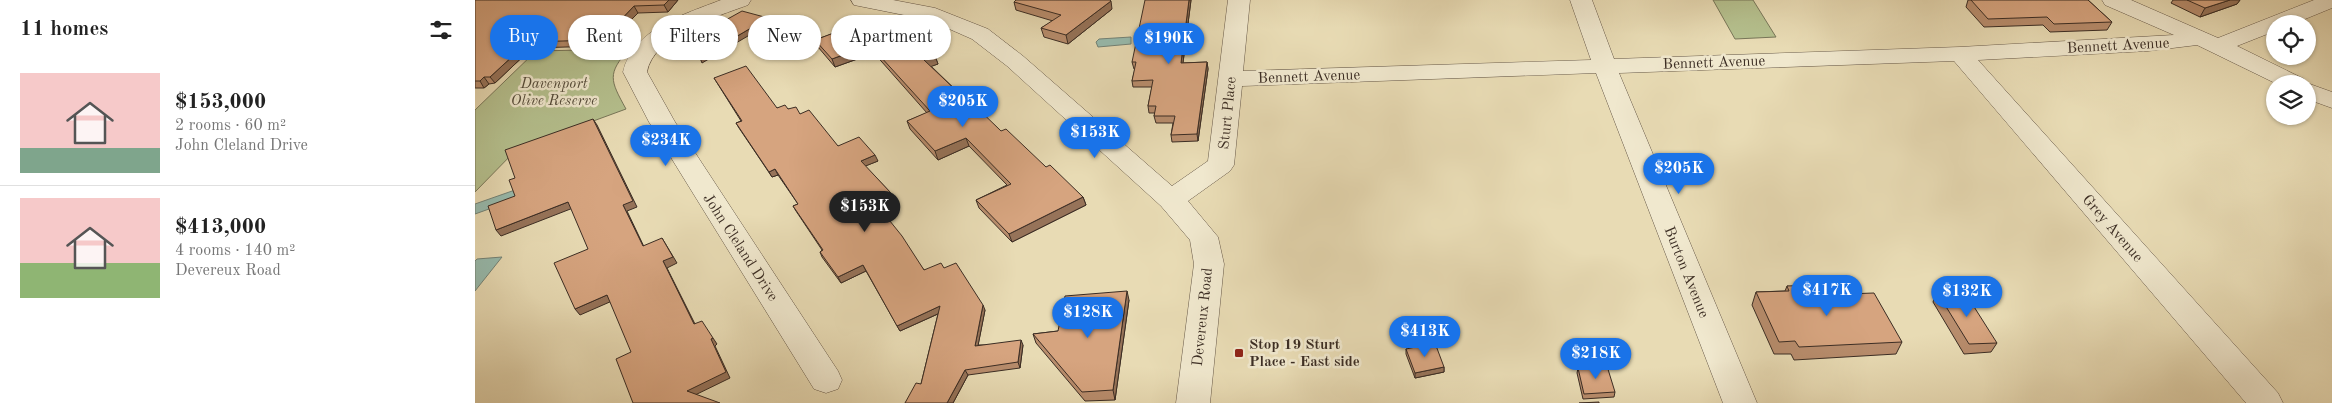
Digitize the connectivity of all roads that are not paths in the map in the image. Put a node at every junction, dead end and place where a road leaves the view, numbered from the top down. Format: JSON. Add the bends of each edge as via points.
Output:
{"nodes":[{"id":1,"x":740,"y":0,"type":"edge"},
{"id":2,"x":863,"y":0,"type":"edge"},
{"id":3,"x":1239,"y":0,"type":"edge"},
{"id":4,"x":1581,"y":0,"type":"edge"},
{"id":5,"x":2113,"y":0,"type":"edge"},
{"id":6,"x":2327,"y":4,"type":"dead end"},
{"id":7,"x":2196,"y":37,"type":"junction"},
{"id":8,"x":2218,"y":46,"type":"junction"},
{"id":9,"x":1960,"y":54,"type":"junction"},
{"id":10,"x":1604,"y":66,"type":"junction"},
{"id":11,"x":2277,"y":75,"type":"edge"},
{"id":12,"x":1230,"y":79,"type":"junction"},
{"id":13,"x":2316,"y":94,"type":"edge"},
{"id":14,"x":2332,"y":102,"type":"edge"},
{"id":15,"x":1171,"y":200,"type":"junction"},
{"id":16,"x":826,"y":380,"type":"dead end"},
{"id":17,"x":1193,"y":403,"type":"edge"},
{"id":18,"x":1741,"y":403,"type":"edge"},
{"id":19,"x":2266,"y":403,"type":"edge"}],
"edges":[{"from":1,"to":16,"type":"street","name":"John Cleland Drive","via":[[656,40],[642,52],[635,72],[662,122]]},
{"from":2,"to":15,"type":"street","name":"Devereux Road","via":[[935,15],[980,34],[1015,61]]},
{"from":3,"to":12,"type":"street","name":"Sturt Place"},
{"from":4,"to":10,"type":"street","name":"Burton Avenue"},
{"from":5,"to":7,"type":"street"},
{"from":6,"to":8,"type":"street"},
{"from":7,"to":8,"type":"street"},
{"from":7,"to":9,"type":"street","name":"Bennett Avenue","via":[[2148,44]]},
{"from":8,"to":11,"type":"street"},
{"from":9,"to":10,"type":"street","name":"Bennett Avenue"},
{"from":9,"to":19,"type":"street","name":"Grey Avenue"},
{"from":10,"to":12,"type":"street","name":"Bennett Avenue"},
{"from":10,"to":18,"type":"street","name":"Burton Avenue"},
{"from":12,"to":15,"type":"street","name":"Sturt Place","via":[[1221,165]]},
{"from":13,"to":14,"type":"street"},
{"from":15,"to":17,"type":"street","name":"Devereux Road","via":[[1204,237],[1209,264]]}]}
